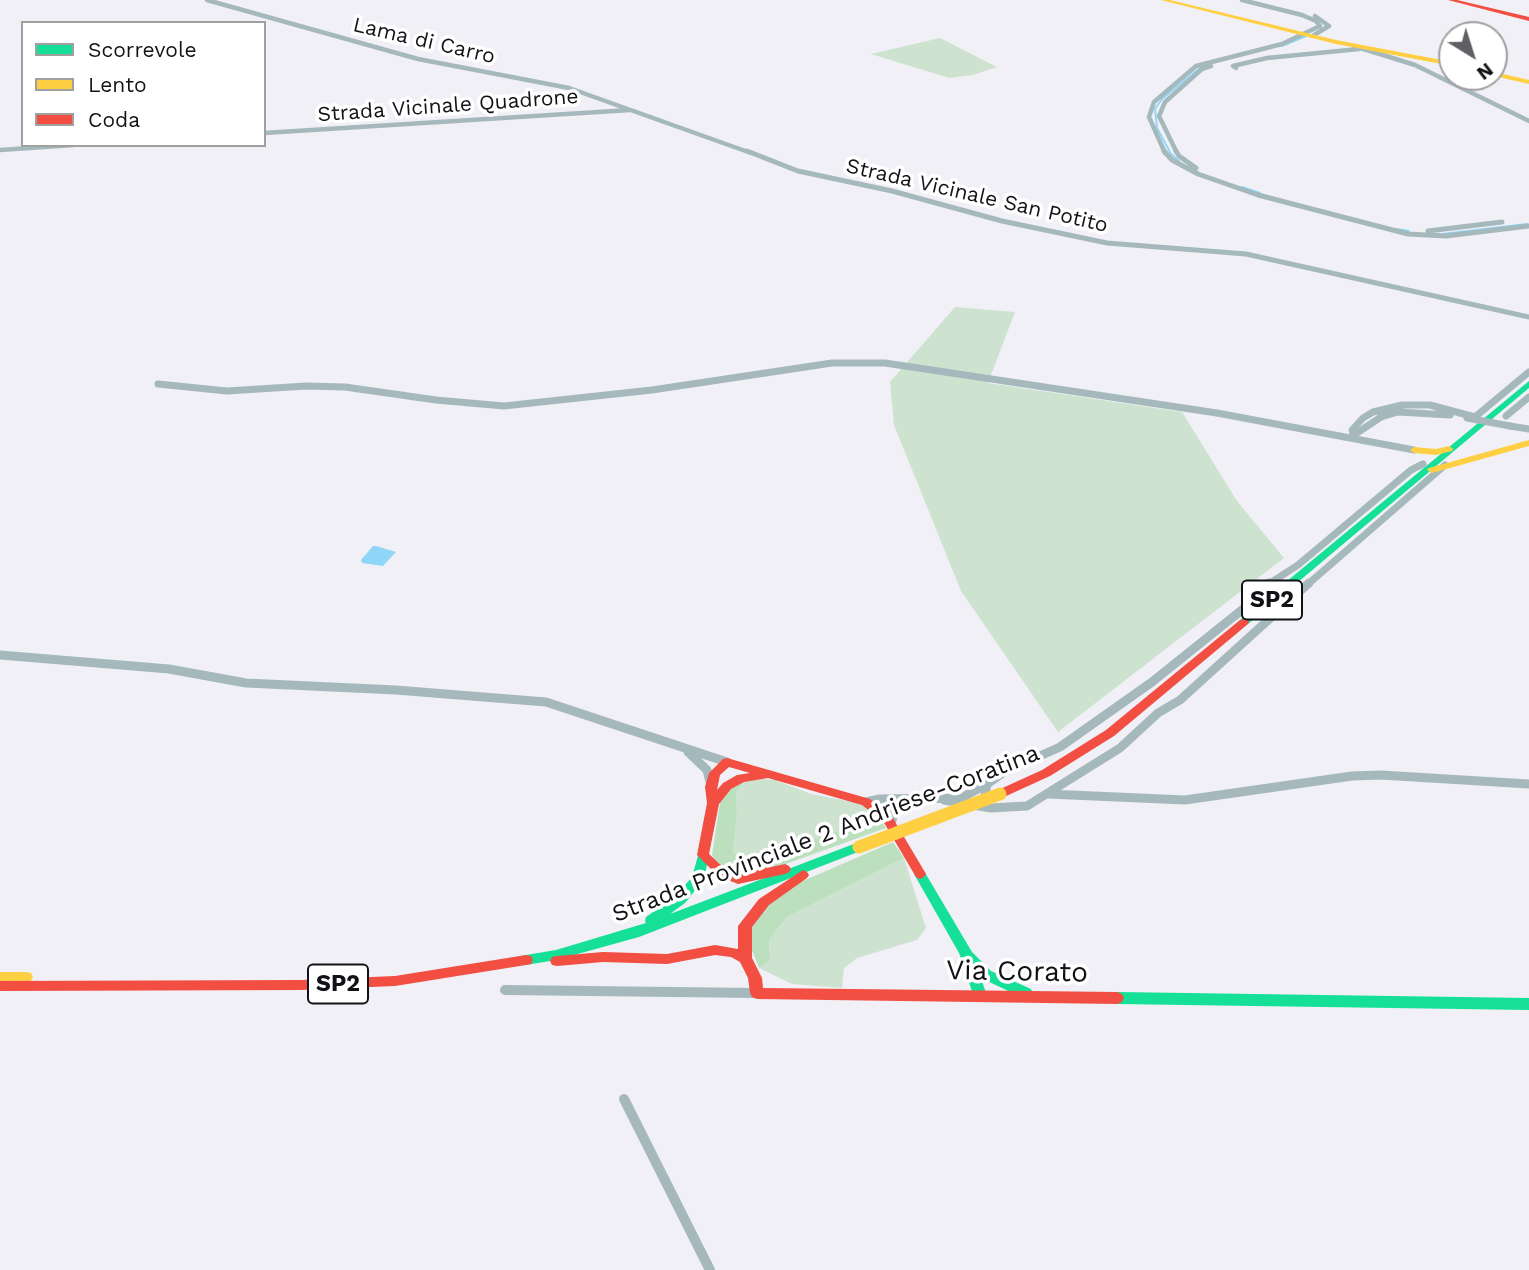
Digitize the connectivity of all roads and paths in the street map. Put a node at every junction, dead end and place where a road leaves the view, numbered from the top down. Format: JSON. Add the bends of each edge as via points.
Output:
{"nodes":[{"id":1,"x":207,"y":0,"type":"edge"},
{"id":2,"x":1164,"y":0,"type":"edge"},
{"id":3,"x":1242,"y":0,"type":"edge"},
{"id":4,"x":1254,"y":0,"type":"edge"},
{"id":5,"x":1451,"y":0,"type":"edge"},
{"id":6,"x":1529,"y":19,"type":"edge"},
{"id":7,"x":1319,"y":23,"type":"junction"},
{"id":8,"x":1327,"y":23,"type":"junction"},
{"id":9,"x":1308,"y":35,"type":"junction"},
{"id":10,"x":1356,"y":48,"type":"junction"},
{"id":11,"x":1235,"y":55,"type":"junction"},
{"id":12,"x":1242,"y":58,"type":"junction"},
{"id":13,"x":1438,"y":62,"type":"edge"},
{"id":14,"x":1236,"y":68,"type":"dead end"},
{"id":15,"x":1508,"y":77,"type":"edge"},
{"id":16,"x":1529,"y":82,"type":"edge"},
{"id":17,"x":1173,"y":85,"type":"junction"},
{"id":18,"x":1182,"y":87,"type":"junction"},
{"id":19,"x":634,"y":110,"type":"junction"},
{"id":20,"x":1529,"y":121,"type":"edge"},
{"id":21,"x":266,"y":133,"type":"edge"},
{"id":22,"x":45,"y":147,"type":"edge"},
{"id":23,"x":0,"y":150,"type":"edge"},
{"id":24,"x":1164,"y":151,"type":"junction"},
{"id":25,"x":1176,"y":151,"type":"junction"},
{"id":26,"x":1261,"y":194,"type":"junction"},
{"id":27,"x":1376,"y":223,"type":"junction"},
{"id":28,"x":1494,"y":223,"type":"junction"},
{"id":29,"x":1529,"y":224,"type":"edge"},
{"id":30,"x":1500,"y":228,"type":"junction"},
{"id":31,"x":1529,"y":317,"type":"edge"},
{"id":32,"x":1529,"y":372,"type":"edge"},
{"id":33,"x":158,"y":384,"type":"dead end"},
{"id":34,"x":1529,"y":384,"type":"edge"},
{"id":35,"x":1529,"y":397,"type":"edge"},
{"id":36,"x":1506,"y":416,"type":"dead end"},
{"id":37,"x":1529,"y":429,"type":"edge"},
{"id":38,"x":1354,"y":436,"type":"junction"},
{"id":39,"x":1467,"y":436,"type":"junction"},
{"id":40,"x":1529,"y":443,"type":"edge"},
{"id":41,"x":1452,"y":448,"type":"junction"},
{"id":42,"x":1414,"y":450,"type":"junction"},
{"id":43,"x":1492,"y":452,"type":"junction"},
{"id":44,"x":1445,"y":465,"type":"junction"},
{"id":45,"x":1421,"y":472,"type":"junction"},
{"id":46,"x":0,"y":655,"type":"edge"},
{"id":47,"x":683,"y":748,"type":"junction"},
{"id":48,"x":727,"y":762,"type":"junction"},
{"id":49,"x":777,"y":775,"type":"junction"},
{"id":50,"x":987,"y":784,"type":"junction"},
{"id":51,"x":1529,"y":784,"type":"edge"},
{"id":52,"x":726,"y":786,"type":"junction"},
{"id":53,"x":711,"y":787,"type":"junction"},
{"id":54,"x":1048,"y":794,"type":"junction"},
{"id":55,"x":915,"y":799,"type":"junction"},
{"id":56,"x":944,"y":800,"type":"junction"},
{"id":57,"x":713,"y":803,"type":"junction"},
{"id":58,"x":902,"y":804,"type":"junction"},
{"id":59,"x":872,"y":805,"type":"junction"},
{"id":60,"x":991,"y":808,"type":"junction"},
{"id":61,"x":891,"y":824,"type":"junction"},
{"id":62,"x":844,"y":853,"type":"junction"},
{"id":63,"x":703,"y":855,"type":"junction"},
{"id":64,"x":820,"y":862,"type":"junction"},
{"id":65,"x":609,"y":940,"type":"junction"},
{"id":66,"x":965,"y":953,"type":"junction"},
{"id":67,"x":746,"y":958,"type":"junction"},
{"id":68,"x":501,"y":966,"type":"junction"},
{"id":69,"x":0,"y":974,"type":"edge"},
{"id":70,"x":986,"y":975,"type":"junction"},
{"id":71,"x":24,"y":981,"type":"junction"},
{"id":72,"x":0,"y":985,"type":"edge"},
{"id":73,"x":505,"y":990,"type":"dead end"},
{"id":74,"x":757,"y":993,"type":"junction"},
{"id":75,"x":980,"y":996,"type":"junction"},
{"id":76,"x":1036,"y":997,"type":"junction"},
{"id":77,"x":1529,"y":1004,"type":"edge"},
{"id":78,"x":624,"y":1099,"type":"dead end"},
{"id":79,"x":710,"y":1270,"type":"edge"}],
"edges":[{"from":1,"to":19,"type":"street","name":"Lama di Carro","via":[[418,59],[569,88]]},
{"from":2,"to":9,"type":"main road"},
{"from":3,"to":7,"type":"street"},
{"from":4,"to":8,"type":"street","via":[[1311,14]]},
{"from":5,"to":6,"type":"main road"},
{"from":7,"to":8,"type":"street"},
{"from":7,"to":9,"type":"street"},
{"from":8,"to":9,"type":"street","via":[[1328,29]]},
{"from":9,"to":10,"type":"main road"},
{"from":9,"to":11,"type":"street"},
{"from":9,"to":12,"type":"street","via":[[1289,46]]},
{"from":10,"to":13,"type":"main road"},
{"from":10,"to":14,"type":"street","via":[[1275,57],[1233,66]]},
{"from":10,"to":20,"type":"street","via":[[1415,65]]},
{"from":11,"to":12,"type":"street"},
{"from":11,"to":17,"type":"street","via":[[1196,66]]},
{"from":12,"to":18,"type":"street","via":[[1202,69]]},
{"from":15,"to":16,"type":"main road"},
{"from":17,"to":18,"type":"street"},
{"from":17,"to":24,"type":"street","via":[[1149,113]]},
{"from":18,"to":25,"type":"street","via":[[1162,104],[1159,116]]},
{"from":19,"to":21,"type":"street","name":"Strada Vicinale Quadrone"},
{"from":19,"to":31,"type":"street","name":"Strada Vicinale San Potito","via":[[798,171],[1002,221],[1107,243],[1246,254]]},
{"from":22,"to":23,"type":"street"},
{"from":24,"to":25,"type":"street"},
{"from":24,"to":26,"type":"street","via":[[1184,168]]},
{"from":25,"to":26,"type":"street","via":[[1194,167]]},
{"from":26,"to":27,"type":"street"},
{"from":27,"to":28,"type":"street","via":[[1432,231]]},
{"from":27,"to":30,"type":"street","via":[[1408,234],[1437,236]]},
{"from":28,"to":29,"type":"street"},
{"from":28,"to":30,"type":"street"},
{"from":29,"to":30,"type":"street"},
{"from":32,"to":38,"type":"street","via":[[1475,416],[1430,405],[1402,405],[1363,418],[1352,430]]},
{"from":33,"to":38,"type":"street","via":[[228,391],[345,387],[504,406],[832,363],[885,363]]},
{"from":34,"to":39,"type":"main road","name":"Strada Provinciale 2 Andriese-Coratina","number":"SP2"},
{"from":35,"to":36,"type":"street"},
{"from":37,"to":38,"type":"street","bridge":true,"via":[[1434,412],[1398,412],[1381,417]]},
{"from":38,"to":42,"type":"street"},
{"from":39,"to":41,"type":"main road","name":"Strada Provinciale 2 Andriese-Coratina","number":"SP2"},
{"from":39,"to":43,"type":"main road","via":[[1470,448]]},
{"from":40,"to":43,"type":"main road"},
{"from":41,"to":42,"type":"main road"},
{"from":41,"to":45,"type":"main road","name":"Strada Provinciale 2 Andriese-Coratina","number":"SP2"},
{"from":42,"to":45,"type":"main road","via":[[1425,458]]},
{"from":43,"to":44,"type":"main road"},
{"from":44,"to":45,"type":"main road"},
{"from":44,"to":54,"type":"street","via":[[1180,699],[1120,748]]},
{"from":45,"to":50,"type":"street","via":[[1411,470],[1152,682],[1060,747]]},
{"from":45,"to":62,"type":"main road","name":"Strada Provinciale 2 Andriese-Coratina","number":"SP2","bridge":true,"via":[[1110,733],[1046,773],[1000,794]]},
{"from":46,"to":47,"type":"street","via":[[169,669],[275,685],[546,702]]},
{"from":47,"to":48,"type":"street"},
{"from":47,"to":53,"type":"street","via":[[707,770]]},
{"from":48,"to":49,"type":"main road"},
{"from":48,"to":52,"type":"main road"},
{"from":48,"to":53,"type":"main road","via":[[715,773]]},
{"from":49,"to":52,"type":"main road","via":[[753,775]]},
{"from":49,"to":59,"type":"main road"},
{"from":50,"to":56,"type":"street"},
{"from":50,"to":60,"type":"street","via":[[983,800]]},
{"from":51,"to":54,"type":"street","via":[[1381,775],[1185,800]]},
{"from":52,"to":57,"type":"main road"},
{"from":53,"to":57,"type":"main road"},
{"from":54,"to":60,"type":"street","via":[[1027,806]]},
{"from":55,"to":56,"type":"street"},
{"from":55,"to":58,"type":"street"},
{"from":55,"to":59,"type":"street","via":[[880,799]]},
{"from":56,"to":60,"type":"street"},
{"from":57,"to":63,"type":"main road"},
{"from":58,"to":59,"type":"street"},
{"from":58,"to":61,"type":"street"},
{"from":59,"to":61,"type":"main road"},
{"from":61,"to":66,"type":"main road"},
{"from":62,"to":64,"type":"main road","name":"Strada Provinciale 2 Andriese-Coratina","number":"SP2"},
{"from":62,"to":67,"type":"main road","via":[[797,878],[758,908],[745,926]]},
{"from":63,"to":64,"type":"main road","via":[[722,873],[738,878]]},
{"from":63,"to":65,"type":"main road","via":[[698,879],[680,900],[663,915]]},
{"from":64,"to":65,"type":"main road","name":"Strada Provinciale 2 Andriese-Coratina","number":"SP2"},
{"from":65,"to":68,"type":"main road","name":"Strada Provinciale 2 Andriese-Coratina","number":"SP2"},
{"from":66,"to":70,"type":"main road"},
{"from":66,"to":75,"type":"main road"},
{"from":67,"to":68,"type":"main road","via":[[715,950],[667,959],[603,957]]},
{"from":67,"to":74,"type":"main road"},
{"from":68,"to":71,"type":"main road","name":"Strada Provinciale 2 Andriese-Coratina","number":"SP2","via":[[354,984]]},
{"from":69,"to":71,"type":"main road","name":"Strada Provinciale 2 Andriese-Coratina","number":"SP2"},
{"from":70,"to":75,"type":"main road","via":[[988,984]]},
{"from":70,"to":76,"type":"main road"},
{"from":71,"to":72,"type":"main road","name":"Strada Provinciale 2 Andriese-Coratina","number":"SP2"},
{"from":73,"to":74,"type":"street","name":"Via Corato"},
{"from":74,"to":75,"type":"main road","name":"Via Corato"},
{"from":75,"to":76,"type":"main road","name":"Via Corato"},
{"from":76,"to":77,"type":"main road","name":"Via Corato"},
{"from":78,"to":79,"type":"street"}]}
